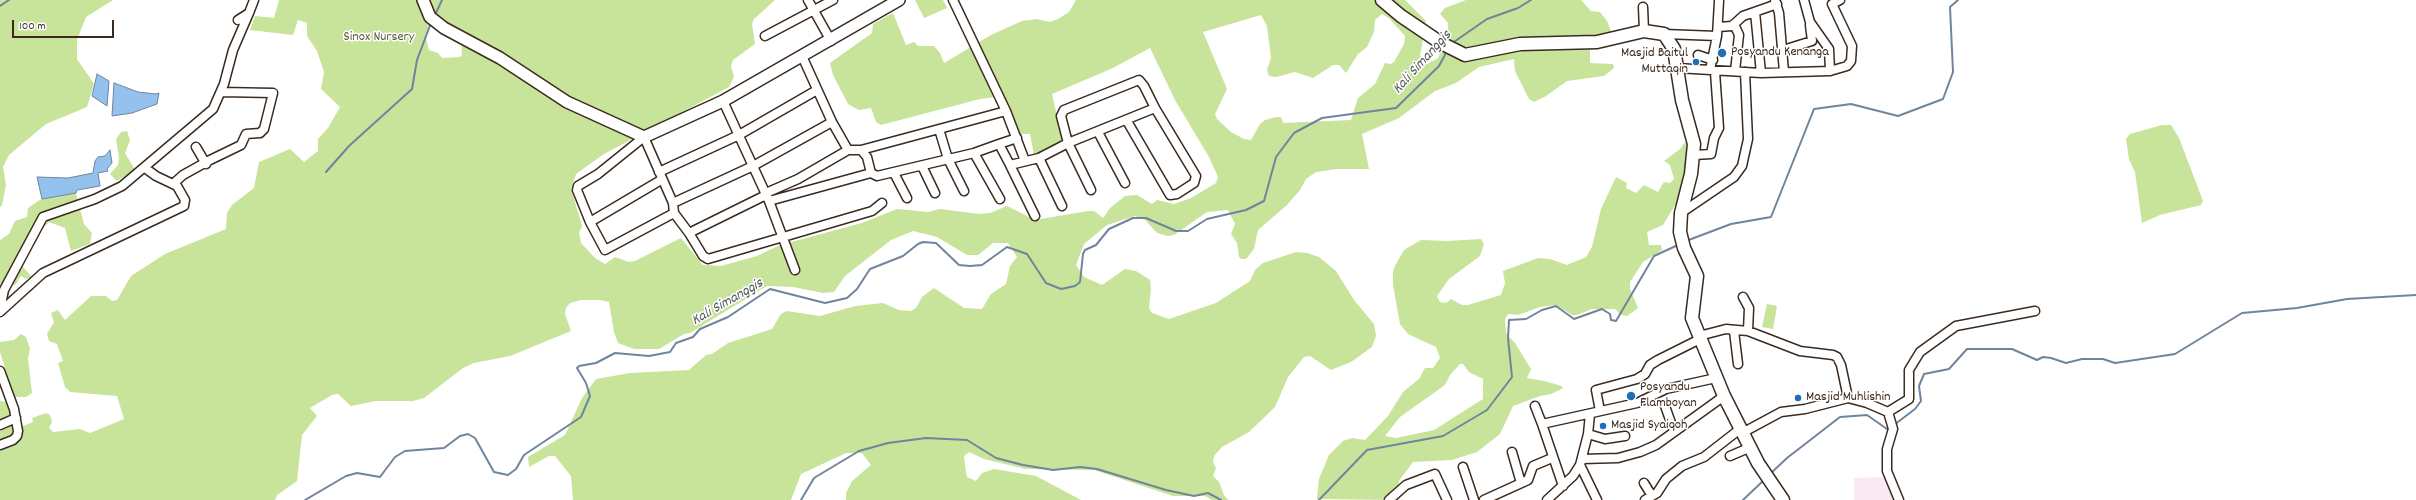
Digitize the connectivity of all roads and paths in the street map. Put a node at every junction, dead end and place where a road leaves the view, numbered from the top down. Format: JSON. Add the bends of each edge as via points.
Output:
{"nodes":[{"id":1,"x":254,"y":0,"type":"edge"},
{"id":2,"x":423,"y":0,"type":"edge"},
{"id":3,"x":808,"y":0,"type":"edge"},
{"id":4,"x":833,"y":0,"type":"edge"},
{"id":5,"x":899,"y":0,"type":"edge"},
{"id":6,"x":953,"y":0,"type":"edge"},
{"id":7,"x":1382,"y":0,"type":"edge"},
{"id":8,"x":1804,"y":0,"type":"edge"},
{"id":9,"x":1840,"y":0,"type":"edge"},
{"id":10,"x":1720,"y":1,"type":"edge"},
{"id":11,"x":1776,"y":2,"type":"edge"},
{"id":12,"x":1643,"y":7,"type":"dead end"},
{"id":13,"x":813,"y":10,"type":"junction"},
{"id":14,"x":249,"y":12,"type":"junction"},
{"id":15,"x":1755,"y":12,"type":"junction"},
{"id":16,"x":238,"y":20,"type":"dead end"},
{"id":17,"x":1810,"y":22,"type":"junction"},
{"id":18,"x":1734,"y":24,"type":"junction"},
{"id":19,"x":1718,"y":27,"type":"junction"},
{"id":20,"x":1644,"y":31,"type":"junction"},
{"id":21,"x":1664,"y":34,"type":"junction"},
{"id":22,"x":765,"y":36,"type":"dead end"},
{"id":23,"x":1717,"y":36,"type":"junction"},
{"id":24,"x":831,"y":41,"type":"junction"},
{"id":25,"x":1783,"y":50,"type":"junction"},
{"id":26,"x":1698,"y":55,"type":"dead end"},
{"id":27,"x":802,"y":56,"type":"junction"},
{"id":28,"x":1713,"y":60,"type":"junction"},
{"id":29,"x":1677,"y":68,"type":"junction"},
{"id":30,"x":1713,"y":71,"type":"junction"},
{"id":31,"x":1735,"y":71,"type":"junction"},
{"id":32,"x":1830,"y":71,"type":"junction"},
{"id":33,"x":1745,"y":72,"type":"junction"},
{"id":34,"x":1784,"y":72,"type":"junction"},
{"id":35,"x":1761,"y":73,"type":"junction"},
{"id":36,"x":817,"y":90,"type":"junction"},
{"id":37,"x":222,"y":92,"type":"junction"},
{"id":38,"x":723,"y":101,"type":"junction"},
{"id":39,"x":1155,"y":108,"type":"junction"},
{"id":40,"x":1006,"y":111,"type":"junction"},
{"id":41,"x":1127,"y":121,"type":"junction"},
{"id":42,"x":832,"y":122,"type":"junction"},
{"id":43,"x":938,"y":129,"type":"junction"},
{"id":44,"x":1098,"y":132,"type":"junction"},
{"id":45,"x":739,"y":135,"type":"junction"},
{"id":46,"x":644,"y":138,"type":"junction"},
{"id":47,"x":1017,"y":138,"type":"junction"},
{"id":48,"x":1068,"y":143,"type":"junction"},
{"id":49,"x":999,"y":144,"type":"junction"},
{"id":50,"x":196,"y":147,"type":"dead end"},
{"id":51,"x":848,"y":150,"type":"junction"},
{"id":52,"x":861,"y":150,"type":"junction"},
{"id":53,"x":974,"y":153,"type":"junction"},
{"id":54,"x":1694,"y":155,"type":"junction"},
{"id":55,"x":1039,"y":158,"type":"junction"},
{"id":56,"x":948,"y":159,"type":"junction"},
{"id":57,"x":1025,"y":161,"type":"junction"},
{"id":58,"x":206,"y":164,"type":"junction"},
{"id":59,"x":1010,"y":165,"type":"junction"},
{"id":60,"x":753,"y":166,"type":"junction"},
{"id":61,"x":922,"y":166,"type":"junction"},
{"id":62,"x":145,"y":168,"type":"junction"},
{"id":63,"x":871,"y":172,"type":"junction"},
{"id":64,"x":894,"y":173,"type":"junction"},
{"id":65,"x":660,"y":176,"type":"junction"},
{"id":66,"x":1125,"y":183,"type":"dead end"},
{"id":67,"x":173,"y":184,"type":"junction"},
{"id":68,"x":1091,"y":190,"type":"dead end"},
{"id":69,"x":964,"y":191,"type":"dead end"},
{"id":70,"x":935,"y":193,"type":"dead end"},
{"id":71,"x":767,"y":197,"type":"junction"},
{"id":72,"x":907,"y":198,"type":"dead end"},
{"id":73,"x":1000,"y":199,"type":"dead end"},
{"id":74,"x":673,"y":203,"type":"junction"},
{"id":75,"x":882,"y":203,"type":"dead end"},
{"id":76,"x":1062,"y":206,"type":"dead end"},
{"id":77,"x":674,"y":213,"type":"junction"},
{"id":78,"x":1681,"y":213,"type":"junction"},
{"id":79,"x":1035,"y":216,"type":"dead end"},
{"id":80,"x":590,"y":222,"type":"junction"},
{"id":81,"x":690,"y":233,"type":"junction"},
{"id":82,"x":782,"y":236,"type":"junction"},
{"id":83,"x":795,"y":270,"type":"dead end"},
{"id":84,"x":1743,"y":298,"type":"dead end"},
{"id":85,"x":0,"y":309,"type":"edge"},
{"id":86,"x":2035,"y":311,"type":"dead end"},
{"id":87,"x":0,"y":312,"type":"edge"},
{"id":88,"x":1734,"y":331,"type":"junction"},
{"id":89,"x":1748,"y":331,"type":"junction"},
{"id":90,"x":1700,"y":337,"type":"junction"},
{"id":91,"x":1738,"y":364,"type":"dead end"},
{"id":92,"x":0,"y":371,"type":"edge"},
{"id":93,"x":1716,"y":378,"type":"junction"},
{"id":94,"x":1724,"y":396,"type":"junction"},
{"id":95,"x":1848,"y":398,"type":"junction"},
{"id":96,"x":1534,"y":406,"type":"dead end"},
{"id":97,"x":1665,"y":406,"type":"dead end"},
{"id":98,"x":1600,"y":411,"type":"junction"},
{"id":99,"x":1888,"y":412,"type":"junction"},
{"id":100,"x":1590,"y":414,"type":"junction"},
{"id":101,"x":16,"y":418,"type":"junction"},
{"id":102,"x":1542,"y":424,"type":"junction"},
{"id":103,"x":0,"y":425,"type":"edge"},
{"id":104,"x":1674,"y":431,"type":"junction"},
{"id":105,"x":1741,"y":431,"type":"junction"},
{"id":106,"x":1588,"y":434,"type":"junction"},
{"id":107,"x":1625,"y":436,"type":"dead end"},
{"id":108,"x":0,"y":445,"type":"edge"},
{"id":109,"x":1751,"y":447,"type":"junction"},
{"id":110,"x":1512,"y":452,"type":"dead end"},
{"id":111,"x":1730,"y":456,"type":"dead end"},
{"id":112,"x":1552,"y":458,"type":"junction"},
{"id":113,"x":1581,"y":462,"type":"junction"},
{"id":114,"x":1463,"y":467,"type":"dead end"},
{"id":115,"x":1521,"y":483,"type":"junction"},
{"id":116,"x":1644,"y":483,"type":"dead end"},
{"id":117,"x":1563,"y":486,"type":"junction"},
{"id":118,"x":1649,"y":498,"type":"edge"},
{"id":119,"x":1389,"y":500,"type":"edge"},
{"id":120,"x":1447,"y":500,"type":"edge"},
{"id":121,"x":1474,"y":500,"type":"edge"},
{"id":122,"x":1484,"y":500,"type":"edge"},
{"id":123,"x":1547,"y":500,"type":"edge"},
{"id":124,"x":1597,"y":500,"type":"edge"},
{"id":125,"x":1783,"y":500,"type":"edge"},
{"id":126,"x":1899,"y":500,"type":"edge"}],
"edges":[{"from":1,"to":14,"type":"street"},
{"from":2,"to":46,"type":"street","via":[[430,17],[444,28],[500,58],[567,102]]},
{"from":3,"to":13,"type":"street"},
{"from":4,"to":13,"type":"street"},
{"from":5,"to":24,"type":"street"},
{"from":6,"to":40,"type":"street"},
{"from":7,"to":20,"type":"main road","via":[[1401,16],[1458,53],[1471,54],[1520,44],[1597,42]]},
{"from":8,"to":17,"type":"street"},
{"from":9,"to":32,"type":"street","via":[[1832,4],[1852,46],[1852,54],[1850,64]]},
{"from":10,"to":19,"type":"street"},
{"from":11,"to":15,"type":"street"},
{"from":11,"to":25,"type":"street"},
{"from":12,"to":20,"type":"street"},
{"from":13,"to":22,"type":"street"},
{"from":13,"to":24,"type":"street"},
{"from":14,"to":16,"type":"street"},
{"from":14,"to":37,"type":"street","via":[[229,62]]},
{"from":15,"to":18,"type":"street","via":[[1743,16]]},
{"from":15,"to":35,"type":"street"},
{"from":17,"to":25,"type":"street","via":[[1812,41]]},
{"from":17,"to":32,"type":"street","via":[[1829,49]]},
{"from":18,"to":19,"type":"street"},
{"from":18,"to":31,"type":"street","via":[[1739,35]]},
{"from":19,"to":23,"type":"street"},
{"from":20,"to":21,"type":"main road"},
{"from":21,"to":23,"type":"street"},
{"from":21,"to":29,"type":"main road","via":[[1674,49]]},
{"from":23,"to":28,"type":"street"},
{"from":24,"to":27,"type":"street"},
{"from":25,"to":34,"type":"street"},
{"from":26,"to":28,"type":"street"},
{"from":27,"to":36,"type":"street"},
{"from":27,"to":38,"type":"street"},
{"from":28,"to":30,"type":"street"},
{"from":29,"to":30,"type":"street"},
{"from":29,"to":54,"type":"main road","via":[[1682,100],[1692,133]]},
{"from":30,"to":31,"type":"street"},
{"from":30,"to":54,"type":"street","via":[[1719,128],[1711,154]]},
{"from":31,"to":33,"type":"street"},
{"from":32,"to":34,"type":"street"},
{"from":33,"to":35,"type":"street"},
{"from":33,"to":78,"type":"street","via":[[1748,139],[1742,166],[1734,177]]},
{"from":34,"to":35,"type":"street"},
{"from":36,"to":42,"type":"street"},
{"from":36,"to":45,"type":"street"},
{"from":37,"to":58,"type":"street","via":[[273,93],[267,120],[260,133],[246,134],[241,145]]},
{"from":37,"to":62,"type":"street","via":[[214,109]]},
{"from":38,"to":45,"type":"street"},
{"from":38,"to":46,"type":"street"},
{"from":39,"to":41,"type":"street"},
{"from":39,"to":41,"type":"street","via":[[1196,176],[1194,183],[1177,194],[1170,195]]},
{"from":39,"to":48,"type":"street","via":[[1139,80],[1112,89],[1064,110],[1062,116]]},
{"from":40,"to":43,"type":"street"},
{"from":40,"to":47,"type":"street"},
{"from":41,"to":44,"type":"street"},
{"from":42,"to":51,"type":"street"},
{"from":42,"to":60,"type":"street"},
{"from":43,"to":52,"type":"street"},
{"from":43,"to":56,"type":"street"},
{"from":44,"to":48,"type":"street"},
{"from":44,"to":66,"type":"street"},
{"from":45,"to":60,"type":"street"},
{"from":45,"to":65,"type":"street"},
{"from":46,"to":65,"type":"street"},
{"from":46,"to":80,"type":"street","via":[[598,174],[578,186],[577,193]]},
{"from":47,"to":49,"type":"street"},
{"from":47,"to":57,"type":"street"},
{"from":48,"to":55,"type":"street"},
{"from":48,"to":68,"type":"street"},
{"from":49,"to":53,"type":"street"},
{"from":49,"to":59,"type":"street"},
{"from":50,"to":58,"type":"street"},
{"from":51,"to":52,"type":"street"},
{"from":51,"to":71,"type":"street"},
{"from":52,"to":63,"type":"street","via":[[867,157]]},
{"from":53,"to":56,"type":"street"},
{"from":53,"to":73,"type":"street"},
{"from":54,"to":78,"type":"main road"},
{"from":55,"to":57,"type":"street"},
{"from":55,"to":76,"type":"street"},
{"from":56,"to":61,"type":"street"},
{"from":56,"to":69,"type":"street"},
{"from":57,"to":59,"type":"street"},
{"from":58,"to":67,"type":"street"},
{"from":59,"to":79,"type":"street"},
{"from":60,"to":71,"type":"street"},
{"from":60,"to":74,"type":"street"},
{"from":61,"to":64,"type":"street"},
{"from":61,"to":70,"type":"street"},
{"from":62,"to":67,"type":"street"},
{"from":62,"to":85,"type":"street","via":[[110,192],[43,217],[4,290]]},
{"from":63,"to":64,"type":"street","via":[[877,176]]},
{"from":63,"to":71,"type":"street"},
{"from":64,"to":72,"type":"street"},
{"from":65,"to":74,"type":"street"},
{"from":65,"to":80,"type":"street"},
{"from":67,"to":87,"type":"street","via":[[183,194],[184,206],[44,273]]},
{"from":71,"to":81,"type":"street"},
{"from":71,"to":82,"type":"street"},
{"from":74,"to":77,"type":"street"},
{"from":75,"to":82,"type":"street","via":[[872,211]]},
{"from":77,"to":80,"type":"street","via":[[605,250]]},
{"from":77,"to":81,"type":"street"},
{"from":78,"to":90,"type":"main road","via":[[1680,232],[1684,248],[1697,276],[1692,313]]},
{"from":81,"to":82,"type":"street","via":[[703,256],[708,259]]},
{"from":82,"to":83,"type":"street"},
{"from":84,"to":89,"type":"street","via":[[1749,308]]},
{"from":86,"to":99,"type":"street","via":[[1956,326],[1920,352],[1909,370],[1908,399]]},
{"from":88,"to":89,"type":"street"},
{"from":88,"to":90,"type":"street","via":[[1726,329]]},
{"from":88,"to":91,"type":"street"},
{"from":89,"to":95,"type":"street","via":[[1800,351],[1837,357]]},
{"from":90,"to":93,"type":"main road"},
{"from":90,"to":98,"type":"street","via":[[1650,365],[1645,374],[1637,379],[1596,390]]},
{"from":92,"to":101,"type":"street"},
{"from":93,"to":94,"type":"main road"},
{"from":93,"to":98,"type":"street","via":[[1666,388],[1637,403]]},
{"from":94,"to":104,"type":"street"},
{"from":94,"to":105,"type":"main road"},
{"from":95,"to":99,"type":"street"},
{"from":95,"to":105,"type":"street","via":[[1781,412]]},
{"from":96,"to":102,"type":"street"},
{"from":97,"to":104,"type":"street"},
{"from":98,"to":100,"type":"street"},
{"from":99,"to":126,"type":"street","via":[[1892,425],[1887,449],[1887,472]]},
{"from":100,"to":102,"type":"street"},
{"from":100,"to":106,"type":"street"},
{"from":101,"to":103,"type":"street"},
{"from":101,"to":108,"type":"street","via":[[17,436]]},
{"from":102,"to":112,"type":"street"},
{"from":104,"to":113,"type":"street","via":[[1656,445],[1627,457]]},
{"from":105,"to":109,"type":"main road"},
{"from":105,"to":118,"type":"street","via":[[1704,457],[1682,466],[1666,478],[1657,492]]},
{"from":106,"to":107,"type":"street","via":[[1605,439]]},
{"from":106,"to":113,"type":"street"},
{"from":109,"to":111,"type":"street"},
{"from":109,"to":125,"type":"main road","via":[[1758,463]]},
{"from":110,"to":115,"type":"street"},
{"from":112,"to":115,"type":"street","via":[[1534,466],[1530,477]]},
{"from":112,"to":117,"type":"street"},
{"from":113,"to":117,"type":"street"},
{"from":113,"to":124,"type":"street"},
{"from":114,"to":121,"type":"street"},
{"from":115,"to":122,"type":"street"},
{"from":116,"to":118,"type":"street"},
{"from":117,"to":123,"type":"street"},
{"from":119,"to":120,"type":"street","via":[[1406,485],[1435,474]]}]}
